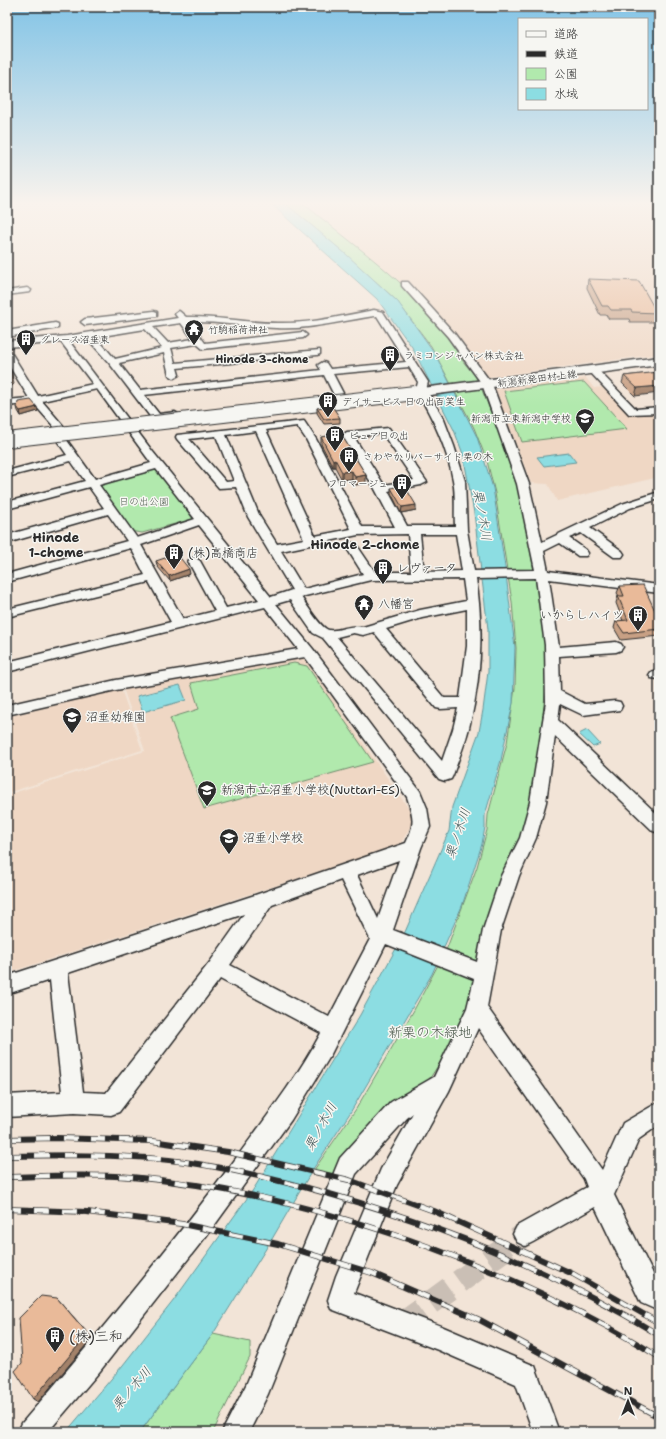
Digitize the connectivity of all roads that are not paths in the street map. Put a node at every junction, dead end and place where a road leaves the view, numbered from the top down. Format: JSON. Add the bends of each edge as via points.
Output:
{"nodes":[{"id":1,"x":405,"y":284,"type":"dead end"},
{"id":2,"x":8,"y":290,"type":"edge"},
{"id":3,"x":27,"y":290,"type":"dead end"},
{"id":4,"x":183,"y":320,"type":"junction"},
{"id":5,"x":85,"y":322,"type":"dead end"},
{"id":6,"x":146,"y":325,"type":"junction"},
{"id":7,"x":55,"y":326,"type":"dead end"},
{"id":8,"x":295,"y":326,"type":"junction"},
{"id":9,"x":7,"y":334,"type":"edge"},
{"id":10,"x":89,"y":335,"type":"junction"},
{"id":11,"x":303,"y":335,"type":"junction"},
{"id":12,"x":63,"y":339,"type":"junction"},
{"id":13,"x":201,"y":343,"type":"junction"},
{"id":14,"x":7,"y":344,"type":"edge"},
{"id":15,"x":166,"y":348,"type":"junction"},
{"id":16,"x":317,"y":352,"type":"junction"},
{"id":17,"x":7,"y":354,"type":"edge"},
{"id":18,"x":659,"y":361,"type":"edge"},
{"id":19,"x":113,"y":362,"type":"junction"},
{"id":20,"x":212,"y":362,"type":"junction"},
{"id":21,"x":412,"y":364,"type":"junction"},
{"id":22,"x":172,"y":366,"type":"junction"},
{"id":23,"x":594,"y":371,"type":"junction"},
{"id":24,"x":326,"y":372,"type":"junction"},
{"id":25,"x":20,"y":374,"type":"junction"},
{"id":26,"x":7,"y":377,"type":"edge"},
{"id":27,"x":483,"y":385,"type":"junction"},
{"id":28,"x":99,"y":386,"type":"junction"},
{"id":29,"x":177,"y":387,"type":"junction"},
{"id":30,"x":422,"y":392,"type":"junction"},
{"id":31,"x":138,"y":393,"type":"junction"},
{"id":32,"x":340,"y":397,"type":"junction"},
{"id":33,"x":35,"y":400,"type":"junction"},
{"id":34,"x":290,"y":402,"type":"junction"},
{"id":35,"x":7,"y":403,"type":"edge"},
{"id":36,"x":659,"y":410,"type":"edge"},
{"id":37,"x":295,"y":412,"type":"junction"},
{"id":38,"x":300,"y":423,"type":"junction"},
{"id":39,"x":128,"y":426,"type":"junction"},
{"id":40,"x":260,"y":428,"type":"junction"},
{"id":41,"x":220,"y":432,"type":"junction"},
{"id":42,"x":61,"y":434,"type":"junction"},
{"id":43,"x":7,"y":435,"type":"edge"},
{"id":44,"x":324,"y":438,"type":"edge"},
{"id":45,"x":7,"y":440,"type":"edge"},
{"id":46,"x":311,"y":440,"type":"junction"},
{"id":47,"x":7,"y":445,"type":"edge"},
{"id":48,"x":72,"y":457,"type":"junction"},
{"id":49,"x":158,"y":464,"type":"junction"},
{"id":50,"x":7,"y":474,"type":"edge"},
{"id":51,"x":91,"y":483,"type":"junction"},
{"id":52,"x":240,"y":483,"type":"junction"},
{"id":53,"x":381,"y":489,"type":"junction"},
{"id":54,"x":659,"y":495,"type":"edge"},
{"id":55,"x":7,"y":506,"type":"edge"},
{"id":56,"x":111,"y":510,"type":"junction"},
{"id":57,"x":203,"y":520,"type":"junction"},
{"id":58,"x":582,"y":528,"type":"junction"},
{"id":59,"x":408,"y":530,"type":"junction"},
{"id":60,"x":461,"y":530,"type":"junction"},
{"id":61,"x":358,"y":531,"type":"junction"},
{"id":62,"x":561,"y":538,"type":"junction"},
{"id":63,"x":7,"y":539,"type":"edge"},
{"id":64,"x":311,"y":541,"type":"junction"},
{"id":65,"x":134,"y":543,"type":"junction"},
{"id":66,"x":352,"y":547,"type":"dead end"},
{"id":67,"x":272,"y":549,"type":"junction"},
{"id":68,"x":537,"y":549,"type":"junction"},
{"id":69,"x":582,"y":553,"type":"dead end"},
{"id":70,"x":618,"y":554,"type":"dead end"},
{"id":71,"x":194,"y":561,"type":"dead end"},
{"id":72,"x":540,"y":574,"type":"junction"},
{"id":73,"x":418,"y":575,"type":"junction"},
{"id":74,"x":467,"y":575,"type":"junction"},
{"id":75,"x":371,"y":576,"type":"junction"},
{"id":76,"x":153,"y":577,"type":"junction"},
{"id":77,"x":7,"y":578,"type":"edge"},
{"id":78,"x":659,"y":589,"type":"edge"},
{"id":79,"x":296,"y":593,"type":"junction"},
{"id":80,"x":267,"y":601,"type":"junction"},
{"id":81,"x":473,"y":604,"type":"junction"},
{"id":82,"x":222,"y":612,"type":"junction"},
{"id":83,"x":7,"y":614,"type":"edge"},
{"id":84,"x":179,"y":624,"type":"junction"},
{"id":85,"x":377,"y":627,"type":"junction"},
{"id":86,"x":328,"y":635,"type":"junction"},
{"id":87,"x":616,"y":647,"type":"dead end"},
{"id":88,"x":308,"y":652,"type":"junction"},
{"id":89,"x":552,"y":652,"type":"junction"},
{"id":90,"x":7,"y":667,"type":"edge"},
{"id":91,"x":553,"y":694,"type":"junction"},
{"id":92,"x":466,"y":704,"type":"junction"},
{"id":93,"x":615,"y":706,"type":"dead end"},
{"id":94,"x":7,"y":710,"type":"edge"},
{"id":95,"x":550,"y":723,"type":"junction"},
{"id":96,"x":659,"y":826,"type":"edge"},
{"id":97,"x":412,"y":848,"type":"junction"},
{"id":98,"x":347,"y":870,"type":"junction"},
{"id":99,"x":265,"y":900,"type":"junction"},
{"id":100,"x":383,"y":936,"type":"junction"},
{"id":101,"x":58,"y":968,"type":"junction"},
{"id":102,"x":217,"y":968,"type":"junction"},
{"id":103,"x":478,"y":971,"type":"junction"},
{"id":104,"x":7,"y":985,"type":"edge"},
{"id":105,"x":477,"y":1009,"type":"junction"},
{"id":106,"x":334,"y":1029,"type":"junction"},
{"id":107,"x":442,"y":1084,"type":"junction"},
{"id":108,"x":74,"y":1102,"type":"junction"},
{"id":109,"x":7,"y":1106,"type":"edge"},
{"id":110,"x":659,"y":1112,"type":"edge"},
{"id":111,"x":600,"y":1192,"type":"junction"},
{"id":112,"x":525,"y":1234,"type":"tunnel mouth"},
{"id":113,"x":659,"y":1299,"type":"edge"},
{"id":114,"x":31,"y":1432,"type":"edge"},
{"id":115,"x":235,"y":1432,"type":"edge"},
{"id":116,"x":546,"y":1432,"type":"edge"}],
"edges":[{"from":1,"to":27,"type":"street","via":[[451,335]]},
{"from":2,"to":3,"type":"street"},
{"from":4,"to":5,"type":"street","via":[[177,312]]},
{"from":4,"to":6,"type":"street"},
{"from":4,"to":8,"type":"street","via":[[204,319]]},
{"from":4,"to":13,"type":"street"},
{"from":6,"to":10,"type":"street"},
{"from":6,"to":15,"type":"street"},
{"from":7,"to":9,"type":"street"},
{"from":8,"to":11,"type":"street"},
{"from":8,"to":21,"type":"street","via":[[380,314]]},
{"from":10,"to":12,"type":"street"},
{"from":10,"to":19,"type":"street"},
{"from":11,"to":13,"type":"street"},
{"from":11,"to":16,"type":"street"},
{"from":12,"to":14,"type":"street"},
{"from":12,"to":28,"type":"street"},
{"from":13,"to":15,"type":"street"},
{"from":13,"to":20,"type":"street"},
{"from":15,"to":19,"type":"street"},
{"from":15,"to":22,"type":"street"},
{"from":16,"to":20,"type":"street"},
{"from":16,"to":24,"type":"street"},
{"from":17,"to":25,"type":"street"},
{"from":18,"to":23,"type":"main road","name":"新潟新発田村上線"},
{"from":19,"to":31,"type":"street"},
{"from":20,"to":22,"type":"street"},
{"from":21,"to":24,"type":"street"},
{"from":21,"to":30,"type":"street","via":[[423,382]]},
{"from":22,"to":29,"type":"street"},
{"from":23,"to":27,"type":"main road","name":"新潟新発田村上線"},
{"from":23,"to":36,"type":"street","via":[[633,412]]},
{"from":24,"to":29,"type":"street"},
{"from":24,"to":32,"type":"street"},
{"from":25,"to":26,"type":"street"},
{"from":25,"to":33,"type":"street"},
{"from":27,"to":30,"type":"main road","name":"新潟新発田村上線"},
{"from":27,"to":68,"type":"street","via":[[523,484]]},
{"from":28,"to":33,"type":"street"},
{"from":28,"to":39,"type":"street"},
{"from":29,"to":31,"type":"street"},
{"from":30,"to":32,"type":"street","via":[[415,388]]},
{"from":30,"to":37,"type":"street"},
{"from":30,"to":45,"type":"main road","name":"新潟新発田村上線","bridge":true},
{"from":30,"to":60,"type":"street","via":[[438,417],[459,481]]},
{"from":31,"to":34,"type":"street","via":[[156,417]]},
{"from":32,"to":34,"type":"street"},
{"from":33,"to":35,"type":"street"},
{"from":33,"to":42,"type":"street"},
{"from":34,"to":37,"type":"street"},
{"from":37,"to":38,"type":"street"},
{"from":38,"to":40,"type":"street"},
{"from":38,"to":46,"type":"street"},
{"from":39,"to":42,"type":"street"},
{"from":39,"to":49,"type":"street"},
{"from":40,"to":41,"type":"street"},
{"from":40,"to":64,"type":"street"},
{"from":41,"to":52,"type":"street"},
{"from":41,"to":52,"type":"street","via":[[182,437],[223,486]]},
{"from":42,"to":43,"type":"street"},
{"from":42,"to":47,"type":"street"},
{"from":42,"to":48,"type":"street"},
{"from":44,"to":46,"type":"street"},
{"from":46,"to":61,"type":"street"},
{"from":48,"to":50,"type":"street"},
{"from":48,"to":51,"type":"street"},
{"from":49,"to":51,"type":"street"},
{"from":49,"to":57,"type":"street"},
{"from":51,"to":55,"type":"street"},
{"from":51,"to":56,"type":"street"},
{"from":52,"to":67,"type":"street","via":[[254,517]]},
{"from":53,"to":53,"type":"street","via":[[421,482],[385,430],[343,435]]},
{"from":53,"to":59,"type":"street"},
{"from":54,"to":58,"type":"street","via":[[626,506]]},
{"from":56,"to":63,"type":"street"},
{"from":56,"to":65,"type":"street"},
{"from":57,"to":65,"type":"street"},
{"from":57,"to":80,"type":"street"},
{"from":58,"to":62,"type":"street"},
{"from":58,"to":70,"type":"street"},
{"from":59,"to":60,"type":"street"},
{"from":59,"to":61,"type":"street"},
{"from":59,"to":73,"type":"street"},
{"from":60,"to":74,"type":"street"},
{"from":61,"to":64,"type":"street"},
{"from":62,"to":68,"type":"street"},
{"from":62,"to":69,"type":"street"},
{"from":64,"to":67,"type":"street"},
{"from":65,"to":76,"type":"street"},
{"from":65,"to":77,"type":"street"},
{"from":66,"to":75,"type":"street"},
{"from":67,"to":79,"type":"street"},
{"from":68,"to":72,"type":"street"},
{"from":71,"to":82,"type":"street"},
{"from":72,"to":74,"type":"street"},
{"from":72,"to":78,"type":"street"},
{"from":72,"to":89,"type":"street"},
{"from":73,"to":74,"type":"street"},
{"from":73,"to":75,"type":"street"},
{"from":74,"to":81,"type":"street"},
{"from":75,"to":79,"type":"street"},
{"from":76,"to":83,"type":"street"},
{"from":76,"to":84,"type":"street"},
{"from":79,"to":80,"type":"street"},
{"from":79,"to":86,"type":"street","via":[[318,630]]},
{"from":80,"to":82,"type":"street"},
{"from":80,"to":88,"type":"street"},
{"from":81,"to":85,"type":"street","via":[[420,614]]},
{"from":81,"to":92,"type":"street","via":[[474,646]]},
{"from":82,"to":84,"type":"street"},
{"from":84,"to":90,"type":"street"},
{"from":85,"to":86,"type":"street","via":[[363,631],[352,629]]},
{"from":85,"to":92,"type":"street","via":[[441,704]]},
{"from":86,"to":92,"type":"street","via":[[446,775]]},
{"from":87,"to":89,"type":"street"},
{"from":88,"to":94,"type":"street","via":[[116,685]]},
{"from":88,"to":97,"type":"street","via":[[414,795],[422,827]]},
{"from":89,"to":91,"type":"street"},
{"from":91,"to":93,"type":"street","via":[[583,710]]},
{"from":91,"to":95,"type":"street"},
{"from":95,"to":96,"type":"street"},
{"from":95,"to":103,"type":"street","via":[[538,802],[528,838],[510,876]]},
{"from":97,"to":98,"type":"street"},
{"from":97,"to":100,"type":"street"},
{"from":98,"to":99,"type":"street"},
{"from":98,"to":100,"type":"street","via":[[351,883]]},
{"from":99,"to":101,"type":"street"},
{"from":99,"to":102,"type":"street"},
{"from":100,"to":103,"type":"street"},
{"from":100,"to":106,"type":"street"},
{"from":101,"to":104,"type":"street"},
{"from":101,"to":108,"type":"street"},
{"from":102,"to":106,"type":"street"},
{"from":102,"to":108,"type":"street","via":[[111,1104]]},
{"from":103,"to":105,"type":"street"},
{"from":105,"to":107,"type":"street"},
{"from":105,"to":111,"type":"street","via":[[592,1172]]},
{"from":106,"to":114,"type":"street","via":[[283,1112],[206,1218],[91,1362]]},
{"from":107,"to":115,"type":"street","via":[[399,1110],[348,1166],[256,1394]]},
{"from":107,"to":116,"type":"street","via":[[389,1177],[340,1300],[526,1375]]},
{"from":108,"to":109,"type":"street"},
{"from":110,"to":111,"type":"street","via":[[631,1131],[605,1189]]},
{"from":111,"to":112,"type":"street"},
{"from":111,"to":113,"type":"street","via":[[650,1294]]}]}
